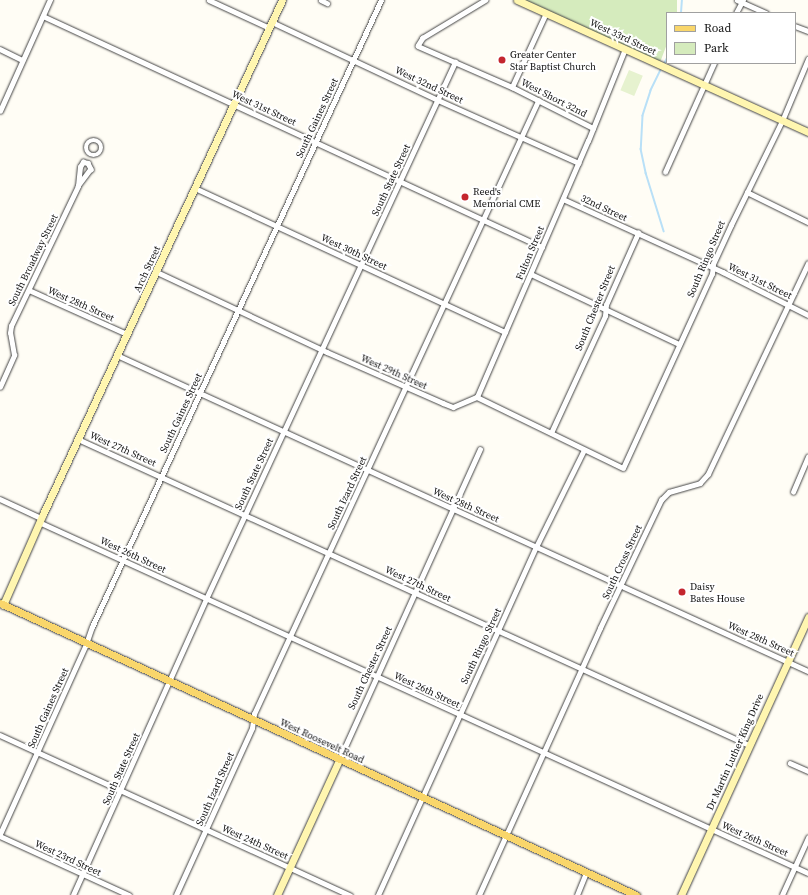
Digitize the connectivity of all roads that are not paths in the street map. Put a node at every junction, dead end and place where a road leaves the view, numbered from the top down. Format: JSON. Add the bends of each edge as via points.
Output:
{"nodes":[{"id":1,"x":50,"y":0,"type":"edge"},
{"id":2,"x":209,"y":0,"type":"edge"},
{"id":3,"x":282,"y":0,"type":"edge"},
{"id":4,"x":321,"y":0,"type":"edge"},
{"id":5,"x":381,"y":0,"type":"edge"},
{"id":6,"x":486,"y":0,"type":"edge"},
{"id":7,"x":517,"y":0,"type":"edge"},
{"id":8,"x":741,"y":1,"type":"edge"},
{"id":9,"x":327,"y":3,"type":"dead end"},
{"id":10,"x":736,"y":12,"type":"edge"},
{"id":11,"x":764,"y":12,"type":"edge"},
{"id":12,"x":546,"y":13,"type":"junction"},
{"id":13,"x":43,"y":16,"type":"junction"},
{"id":14,"x":271,"y":25,"type":"junction"},
{"id":15,"x":796,"y":26,"type":"edge"},
{"id":16,"x":808,"y":32,"type":"edge"},
{"id":17,"x":0,"y":49,"type":"edge"},
{"id":18,"x":625,"y":49,"type":"junction"},
{"id":19,"x":808,"y":59,"type":"edge"},
{"id":20,"x":23,"y":60,"type":"junction"},
{"id":21,"x":354,"y":60,"type":"junction"},
{"id":22,"x":455,"y":62,"type":"junction"},
{"id":23,"x":714,"y":64,"type":"edge"},
{"id":24,"x":704,"y":85,"type":"junction"},
{"id":25,"x":512,"y":87,"type":"junction"},
{"id":26,"x":438,"y":100,"type":"junction"},
{"id":27,"x":538,"y":101,"type":"junction"},
{"id":28,"x":234,"y":105,"type":"junction"},
{"id":29,"x":0,"y":111,"type":"edge"},
{"id":30,"x":782,"y":120,"type":"junction"},
{"id":31,"x":594,"y":128,"type":"junction"},
{"id":32,"x":808,"y":132,"type":"edge"},
{"id":33,"x":521,"y":137,"type":"junction"},
{"id":34,"x":315,"y":143,"type":"junction"},
{"id":35,"x":90,"y":156,"type":"dead end"},
{"id":36,"x":88,"y":162,"type":"junction"},
{"id":37,"x":579,"y":163,"type":"junction"},
{"id":38,"x":665,"y":172,"type":"dead end"},
{"id":39,"x":400,"y":181,"type":"junction"},
{"id":40,"x":78,"y":186,"type":"junction"},
{"id":41,"x":195,"y":188,"type":"junction"},
{"id":42,"x":747,"y":192,"type":"junction"},
{"id":43,"x":563,"y":199,"type":"junction"},
{"id":44,"x":482,"y":220,"type":"junction"},
{"id":45,"x":808,"y":222,"type":"edge"},
{"id":46,"x":277,"y":226,"type":"junction"},
{"id":47,"x":638,"y":233,"type":"junction"},
{"id":48,"x":542,"y":247,"type":"junction"},
{"id":49,"x":808,"y":263,"type":"edge"},
{"id":50,"x":361,"y":266,"type":"junction"},
{"id":51,"x":713,"y":268,"type":"junction"},
{"id":52,"x":157,"y":272,"type":"junction"},
{"id":53,"x":531,"y":274,"type":"junction"},
{"id":54,"x":29,"y":290,"type":"junction"},
{"id":55,"x":444,"y":304,"type":"junction"},
{"id":56,"x":790,"y":306,"type":"junction"},
{"id":57,"x":604,"y":309,"type":"junction"},
{"id":58,"x":238,"y":310,"type":"junction"},
{"id":59,"x":808,"y":315,"type":"edge"},
{"id":60,"x":506,"y":332,"type":"junction"},
{"id":61,"x":127,"y":334,"type":"junction"},
{"id":62,"x":678,"y":344,"type":"junction"},
{"id":63,"x":322,"y":349,"type":"junction"},
{"id":64,"x":117,"y":355,"type":"junction"},
{"id":65,"x":406,"y":386,"type":"junction"},
{"id":66,"x":0,"y":388,"type":"edge"},
{"id":67,"x":200,"y":393,"type":"junction"},
{"id":68,"x":477,"y":397,"type":"junction"},
{"id":69,"x":284,"y":432,"type":"junction"},
{"id":70,"x":551,"y":433,"type":"junction"},
{"id":71,"x":78,"y":439,"type":"junction"},
{"id":72,"x":480,"y":449,"type":"dead end"},
{"id":73,"x":584,"y":450,"type":"junction"},
{"id":74,"x":807,"y":461,"type":"edge"},
{"id":75,"x":367,"y":470,"type":"junction"},
{"id":76,"x":161,"y":477,"type":"junction"},
{"id":77,"x":793,"y":492,"type":"dead end"},
{"id":78,"x":0,"y":499,"type":"edge"},
{"id":79,"x":454,"y":510,"type":"junction"},
{"id":80,"x":246,"y":515,"type":"junction"},
{"id":81,"x":40,"y":520,"type":"junction"},
{"id":82,"x":536,"y":547,"type":"junction"},
{"id":83,"x":328,"y":553,"type":"junction"},
{"id":84,"x":123,"y":560,"type":"junction"},
{"id":85,"x":621,"y":586,"type":"junction"},
{"id":86,"x":415,"y":593,"type":"junction"},
{"id":87,"x":206,"y":599,"type":"junction"},
{"id":88,"x":1,"y":607,"type":"edge"},
{"id":89,"x":808,"y":617,"type":"edge"},
{"id":90,"x":498,"y":631,"type":"junction"},
{"id":91,"x":290,"y":637,"type":"junction"},
{"id":92,"x":86,"y":644,"type":"junction"},
{"id":93,"x":788,"y":661,"type":"junction"},
{"id":94,"x":582,"y":669,"type":"junction"},
{"id":95,"x":808,"y":671,"type":"edge"},
{"id":96,"x":377,"y":676,"type":"junction"},
{"id":97,"x":169,"y":681,"type":"junction"},
{"id":98,"x":459,"y":714,"type":"junction"},
{"id":99,"x":253,"y":720,"type":"junction"},
{"id":100,"x":0,"y":735,"type":"edge"},
{"id":101,"x":749,"y":745,"type":"junction"},
{"id":102,"x":38,"y":752,"type":"junction"},
{"id":103,"x":544,"y":753,"type":"junction"},
{"id":104,"x":339,"y":760,"type":"junction"},
{"id":105,"x":790,"y":763,"type":"dead end"},
{"id":106,"x":808,"y":771,"type":"edge"},
{"id":107,"x":121,"y":790,"type":"junction"},
{"id":108,"x":422,"y":798,"type":"junction"},
{"id":109,"x":711,"y":829,"type":"junction"},
{"id":110,"x":207,"y":830,"type":"junction"},
{"id":111,"x":0,"y":835,"type":"edge"},
{"id":112,"x":506,"y":836,"type":"junction"},
{"id":113,"x":808,"y":838,"type":"edge"},
{"id":114,"x":290,"y":867,"type":"junction"},
{"id":115,"x":795,"y":868,"type":"junction"},
{"id":116,"x":586,"y":873,"type":"junction"},
{"id":117,"x":83,"y":874,"type":"junction"},
{"id":118,"x":808,"y":874,"type":"edge"},
{"id":119,"x":73,"y":895,"type":"edge"},
{"id":120,"x":129,"y":895,"type":"edge"},
{"id":121,"x":176,"y":895,"type":"edge"},
{"id":122,"x":277,"y":895,"type":"edge"},
{"id":123,"x":350,"y":895,"type":"edge"},
{"id":124,"x":378,"y":895,"type":"edge"},
{"id":125,"x":479,"y":895,"type":"edge"},
{"id":126,"x":577,"y":895,"type":"edge"},
{"id":127,"x":636,"y":895,"type":"edge"},
{"id":128,"x":681,"y":895,"type":"edge"},
{"id":129,"x":782,"y":895,"type":"edge"}],
"edges":[{"from":1,"to":13,"type":"street"},
{"from":2,"to":14,"type":"street","name":"West 32nd Street"},
{"from":3,"to":14,"type":"main road","name":"Arch Street"},
{"from":4,"to":9,"type":"street"},
{"from":5,"to":21,"type":"street","name":"South Gaines Street"},
{"from":6,"to":22,"type":"street","name":"West Short 32nd","via":[[423,38],[418,46]]},
{"from":7,"to":12,"type":"main road","name":"West 33rd Street"},
{"from":8,"to":10,"type":"street"},
{"from":8,"to":11,"type":"street"},
{"from":12,"to":18,"type":"main road","name":"West 33rd Street"},
{"from":12,"to":25,"type":"street"},
{"from":13,"to":20,"type":"street"},
{"from":13,"to":28,"type":"street","name":"West 31st Street"},
{"from":14,"to":21,"type":"street","name":"West 32nd Street"},
{"from":14,"to":28,"type":"main road","name":"Arch Street"},
{"from":15,"to":16,"type":"street"},
{"from":17,"to":20,"type":"street"},
{"from":18,"to":24,"type":"main road","name":"West 33rd Street"},
{"from":18,"to":31,"type":"street","name":"Fulton Street"},
{"from":19,"to":30,"type":"street","name":"South Ringo Street"},
{"from":20,"to":29,"type":"street"},
{"from":21,"to":26,"type":"street","name":"West 32nd Street"},
{"from":21,"to":34,"type":"street","name":"South Gaines Street"},
{"from":22,"to":25,"type":"street","name":"West Short 32nd"},
{"from":22,"to":26,"type":"street","name":"South State Street"},
{"from":23,"to":24,"type":"street"},
{"from":24,"to":30,"type":"main road","name":"West 33rd Street"},
{"from":24,"to":38,"type":"street"},
{"from":25,"to":27,"type":"street","name":"West Short 32nd"},
{"from":26,"to":33,"type":"street","name":"West 32nd Street"},
{"from":26,"to":39,"type":"street","name":"South State Street"},
{"from":27,"to":31,"type":"street","name":"West Short 32nd"},
{"from":27,"to":33,"type":"street","name":"South Izard Street"},
{"from":28,"to":34,"type":"street","name":"West 31st Street"},
{"from":28,"to":41,"type":"main road","name":"Arch Street"},
{"from":30,"to":32,"type":"main road","name":"West 33rd Street"},
{"from":30,"to":42,"type":"street","name":"South Ringo Street"},
{"from":31,"to":37,"type":"street","name":"Fulton Street"},
{"from":33,"to":37,"type":"street","name":"West 32nd Street"},
{"from":33,"to":44,"type":"street","name":"South Izard Street"},
{"from":34,"to":39,"type":"street","name":"West 31st Street"},
{"from":34,"to":46,"type":"street","name":"South Gaines Street"},
{"from":35,"to":36,"type":"street","name":"South Broadway Street"},
{"from":36,"to":40,"type":"street","name":"South Broadway Street","via":[[91,169]]},
{"from":36,"to":40,"type":"street","name":"South Broadway Street","via":[[83,162],[80,167]]},
{"from":37,"to":43,"type":"street","name":"Fulton Street"},
{"from":39,"to":44,"type":"street","name":"West 31st Street"},
{"from":39,"to":50,"type":"street","name":"South State Street"},
{"from":40,"to":54,"type":"street","name":"South Broadway Street"},
{"from":41,"to":46,"type":"street","name":"West 30th Street"},
{"from":41,"to":52,"type":"main road","name":"Arch Street"},
{"from":42,"to":45,"type":"street"},
{"from":42,"to":51,"type":"street","name":"South Ringo Street"},
{"from":43,"to":47,"type":"street","name":"32nd Street"},
{"from":43,"to":48,"type":"street","name":"Fulton Street"},
{"from":44,"to":48,"type":"street","name":"West 31st Street"},
{"from":44,"to":55,"type":"street","name":"South Izard Street"},
{"from":46,"to":50,"type":"street","name":"West 30th Street"},
{"from":46,"to":58,"type":"street","name":"South Gaines Street"},
{"from":47,"to":51,"type":"street","name":"West 31st Street"},
{"from":47,"to":57,"type":"street","name":"South Chester Street"},
{"from":48,"to":53,"type":"street","name":"Fulton Street"},
{"from":49,"to":56,"type":"street","name":"South Cross Street"},
{"from":50,"to":55,"type":"street","name":"West 30th Street"},
{"from":50,"to":63,"type":"street","name":"South State Street"},
{"from":51,"to":56,"type":"street","name":"West 31st Street"},
{"from":51,"to":62,"type":"street","name":"South Ringo Street"},
{"from":52,"to":58,"type":"street","name":"West 29th Street"},
{"from":52,"to":61,"type":"main road","name":"Arch Street"},
{"from":53,"to":57,"type":"street"},
{"from":53,"to":60,"type":"street","name":"Fulton Street"},
{"from":54,"to":61,"type":"street","name":"West 28th Street"},
{"from":54,"to":66,"type":"street","name":"South Broadway Street","via":[[10,330],[14,355]]},
{"from":55,"to":60,"type":"street","name":"West 30th Street"},
{"from":55,"to":65,"type":"street","name":"South Izard Street"},
{"from":56,"to":59,"type":"street","name":"West 31st Street"},
{"from":56,"to":85,"type":"street","name":"South Cross Street","via":[[708,474],[700,483],[669,492],[661,500]]},
{"from":57,"to":62,"type":"street"},
{"from":57,"to":70,"type":"street","name":"South Chester Street","via":[[605,316]]},
{"from":58,"to":63,"type":"street","name":"West 29th Street"},
{"from":58,"to":67,"type":"street","name":"South Gaines Street"},
{"from":60,"to":68,"type":"street","name":"Fulton Street"},
{"from":61,"to":64,"type":"main road","name":"Arch Street"},
{"from":62,"to":73,"type":"street","name":"South Ringo Street","via":[[623,468]]},
{"from":63,"to":65,"type":"street","name":"West 29th Street"},
{"from":63,"to":69,"type":"street","name":"South State Street"},
{"from":64,"to":67,"type":"street","name":"West 28th Street"},
{"from":64,"to":71,"type":"main road","name":"Arch Street"},
{"from":65,"to":68,"type":"street","name":"West 29th Street","via":[[453,407]]},
{"from":65,"to":75,"type":"street","name":"South Izard Street"},
{"from":67,"to":69,"type":"street","name":"West 28th Street"},
{"from":67,"to":76,"type":"street","name":"South Gaines Street"},
{"from":68,"to":70,"type":"street"},
{"from":69,"to":75,"type":"street","name":"West 28th Street"},
{"from":69,"to":80,"type":"street","name":"South State Street"},
{"from":70,"to":73,"type":"street"},
{"from":71,"to":76,"type":"street","name":"West 27th Street"},
{"from":71,"to":81,"type":"main road","name":"Arch Street"},
{"from":72,"to":79,"type":"street","name":"South Chester Street"},
{"from":73,"to":82,"type":"street","name":"South Ringo Street"},
{"from":74,"to":77,"type":"street"},
{"from":75,"to":79,"type":"street","name":"West 28th Street"},
{"from":75,"to":83,"type":"street","name":"South Izard Street"},
{"from":76,"to":80,"type":"street","name":"West 27th Street"},
{"from":76,"to":84,"type":"street","name":"South Gaines Street"},
{"from":78,"to":81,"type":"street","name":"West 26th Street"},
{"from":79,"to":82,"type":"street","name":"West 28th Street"},
{"from":79,"to":86,"type":"street","name":"South Chester Street"},
{"from":80,"to":83,"type":"street","name":"West 27th Street"},
{"from":80,"to":87,"type":"street","name":"South State Street"},
{"from":81,"to":84,"type":"street","name":"West 26th Street"},
{"from":81,"to":88,"type":"main road","name":"Arch Street"},
{"from":82,"to":85,"type":"street","name":"West 28th Street"},
{"from":82,"to":90,"type":"street","name":"South Ringo Street"},
{"from":83,"to":86,"type":"street","name":"West 27th Street"},
{"from":83,"to":91,"type":"street","name":"South Izard Street"},
{"from":84,"to":87,"type":"street","name":"West 26th Street"},
{"from":84,"to":92,"type":"street","name":"South Gaines Street"},
{"from":85,"to":93,"type":"street","name":"West 28th Street"},
{"from":85,"to":94,"type":"street","name":"South Cross Street"},
{"from":86,"to":90,"type":"street","name":"West 27th Street"},
{"from":86,"to":96,"type":"street","name":"South Chester Street"},
{"from":87,"to":91,"type":"street","name":"West 26th Street"},
{"from":87,"to":97,"type":"street","name":"South State Street"},
{"from":88,"to":92,"type":"main road","name":"West Roosevelt Road"},
{"from":89,"to":93,"type":"main road","name":"Dr Martin Luther King Drive"},
{"from":90,"to":94,"type":"street","name":"West 27th Street","via":[[563,658]]},
{"from":90,"to":98,"type":"street","name":"South Ringo Street"},
{"from":91,"to":96,"type":"street","name":"West 26th Street"},
{"from":91,"to":99,"type":"street","name":"South Izard Street"},
{"from":92,"to":97,"type":"main road","name":"West Roosevelt Road"},
{"from":92,"to":102,"type":"street","name":"South Gaines Street"},
{"from":93,"to":95,"type":"street","name":"West 28th Street"},
{"from":93,"to":101,"type":"main road","name":"Dr Martin Luther King Drive"},
{"from":94,"to":101,"type":"street","name":"West 27th Street"},
{"from":94,"to":103,"type":"street","name":"South Cross Street"},
{"from":96,"to":98,"type":"street","name":"West 26th Street"},
{"from":96,"to":104,"type":"street","name":"South Chester Street"},
{"from":97,"to":99,"type":"main road","name":"West Roosevelt Road"},
{"from":97,"to":107,"type":"street","name":"South State Street"},
{"from":98,"to":103,"type":"street","name":"West 26th Street"},
{"from":98,"to":108,"type":"street","name":"South Ringo Street"},
{"from":99,"to":104,"type":"main road","name":"West Roosevelt Road"},
{"from":99,"to":110,"type":"street","name":"South Izard Street","via":[[252,728]]},
{"from":100,"to":102,"type":"street","name":"West 24th Street"},
{"from":101,"to":109,"type":"main road","name":"Dr Martin Luther King Drive"},
{"from":102,"to":107,"type":"street","name":"West 24th Street"},
{"from":102,"to":111,"type":"street","name":"South Gaines Street"},
{"from":103,"to":109,"type":"street","name":"West 26th Street"},
{"from":103,"to":112,"type":"street","name":"South Cross Street"},
{"from":104,"to":108,"type":"main road","name":"West Roosevelt Road"},
{"from":104,"to":114,"type":"main road","name":"South Chester Street"},
{"from":105,"to":106,"type":"street"},
{"from":107,"to":110,"type":"street","name":"West 24th Street"},
{"from":107,"to":117,"type":"street","name":"South State Street"},
{"from":108,"to":112,"type":"main road","name":"West Roosevelt Road"},
{"from":108,"to":124,"type":"street","name":"South Ringo Street"},
{"from":109,"to":115,"type":"street","name":"West 26th Street"},
{"from":109,"to":128,"type":"main road","name":"Dr Martin Luther King Drive"},
{"from":110,"to":114,"type":"street","name":"West 24th Street"},
{"from":110,"to":121,"type":"street","name":"South Izard Street"},
{"from":111,"to":117,"type":"street","name":"West 23rd Street"},
{"from":112,"to":116,"type":"main road","name":"West Roosevelt Road"},
{"from":112,"to":125,"type":"street","name":"South Cross Street"},
{"from":113,"to":115,"type":"street"},
{"from":114,"to":122,"type":"main road","name":"South Chester Street"},
{"from":114,"to":123,"type":"street","name":"West 24th Street"},
{"from":115,"to":118,"type":"street","name":"West 26th Street"},
{"from":115,"to":129,"type":"street"},
{"from":116,"to":126,"type":"street"},
{"from":116,"to":127,"type":"main road","name":"West Roosevelt Road"},
{"from":117,"to":119,"type":"street","name":"South State Street"},
{"from":117,"to":120,"type":"street","name":"West 23rd Street"}]}
